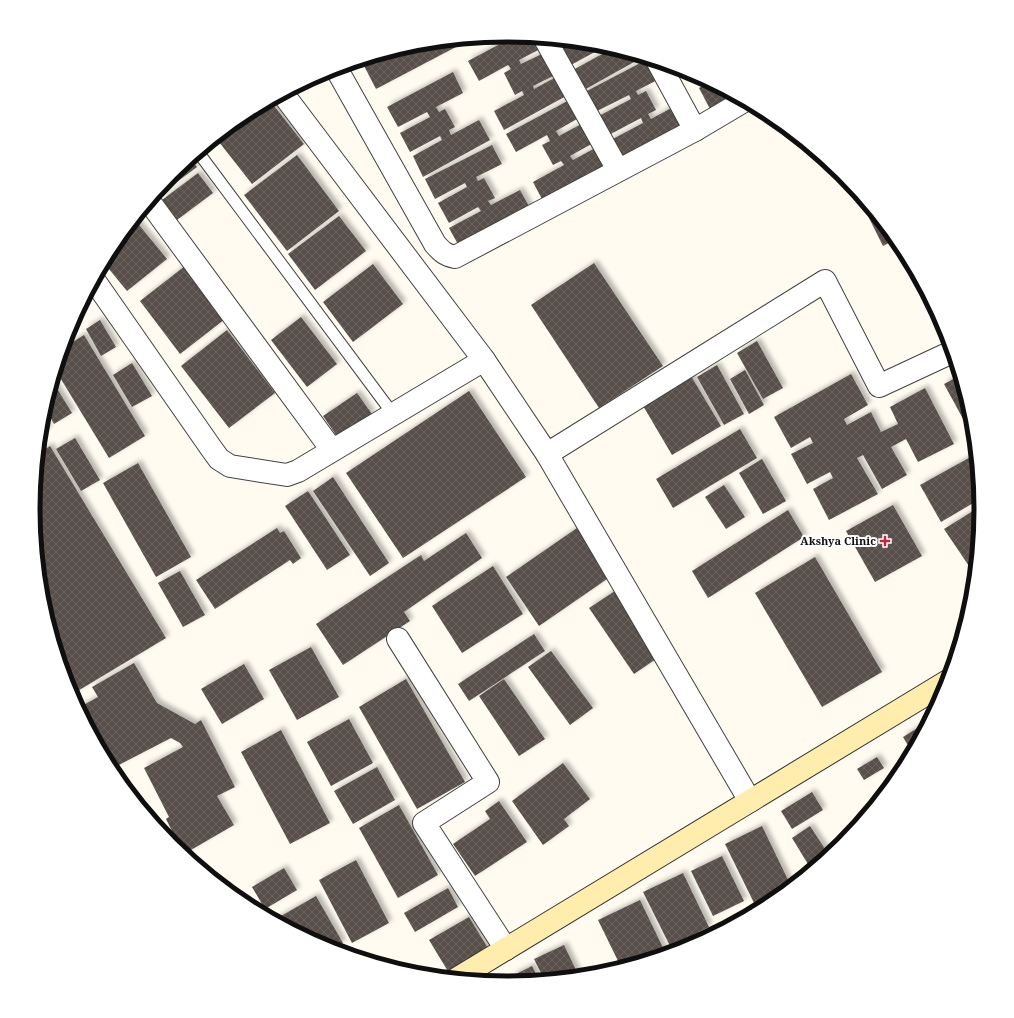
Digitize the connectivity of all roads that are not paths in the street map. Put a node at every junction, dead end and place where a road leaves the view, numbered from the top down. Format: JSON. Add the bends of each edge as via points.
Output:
{"nodes":[{"id":1,"x":548,"y":44,"type":"edge"},
{"id":2,"x":662,"y":69,"type":"edge"},
{"id":3,"x":339,"y":74,"type":"edge"},
{"id":4,"x":286,"y":98,"type":"edge"},
{"id":5,"x":739,"y":104,"type":"edge"},
{"id":6,"x":695,"y":130,"type":"junction"},
{"id":7,"x":201,"y":156,"type":"edge"},
{"id":8,"x":618,"y":170,"type":"junction"},
{"id":9,"x":152,"y":206,"type":"edge"},
{"id":10,"x":97,"y":285,"type":"edge"},
{"id":11,"x":947,"y":354,"type":"edge"},
{"id":12,"x":484,"y":360,"type":"junction"},
{"id":13,"x":393,"y":414,"type":"junction"},
{"id":14,"x":332,"y":450,"type":"junction"},
{"id":15,"x":547,"y":454,"type":"junction"},
{"id":16,"x":398,"y":639,"type":"dead end"},
{"id":17,"x":938,"y":687,"type":"edge"},
{"id":18,"x":750,"y":801,"type":"junction"},
{"id":19,"x":506,"y":949,"type":"junction"},
{"id":20,"x":465,"y":974,"type":"edge"}],
"edges":[{"from":1,"to":8,"type":"street"},
{"from":2,"to":6,"type":"street"},
{"from":3,"to":8,"type":"street","via":[[435,244],[448,255],[455,257]]},
{"from":4,"to":12,"type":"street"},
{"from":5,"to":6,"type":"street"},
{"from":6,"to":8,"type":"street"},
{"from":7,"to":13,"type":"lane"},
{"from":9,"to":14,"type":"street"},
{"from":10,"to":14,"type":"street","via":[[219,459],[230,466],[287,475]]},
{"from":11,"to":15,"type":"street","via":[[879,386],[825,281]]},
{"from":12,"to":13,"type":"street"},
{"from":12,"to":15,"type":"street"},
{"from":13,"to":14,"type":"street"},
{"from":15,"to":18,"type":"street"},
{"from":16,"to":19,"type":"street","via":[[488,782],[424,823]]},
{"from":17,"to":18,"type":"street"},
{"from":18,"to":19,"type":"street"},
{"from":19,"to":20,"type":"street"}]}
